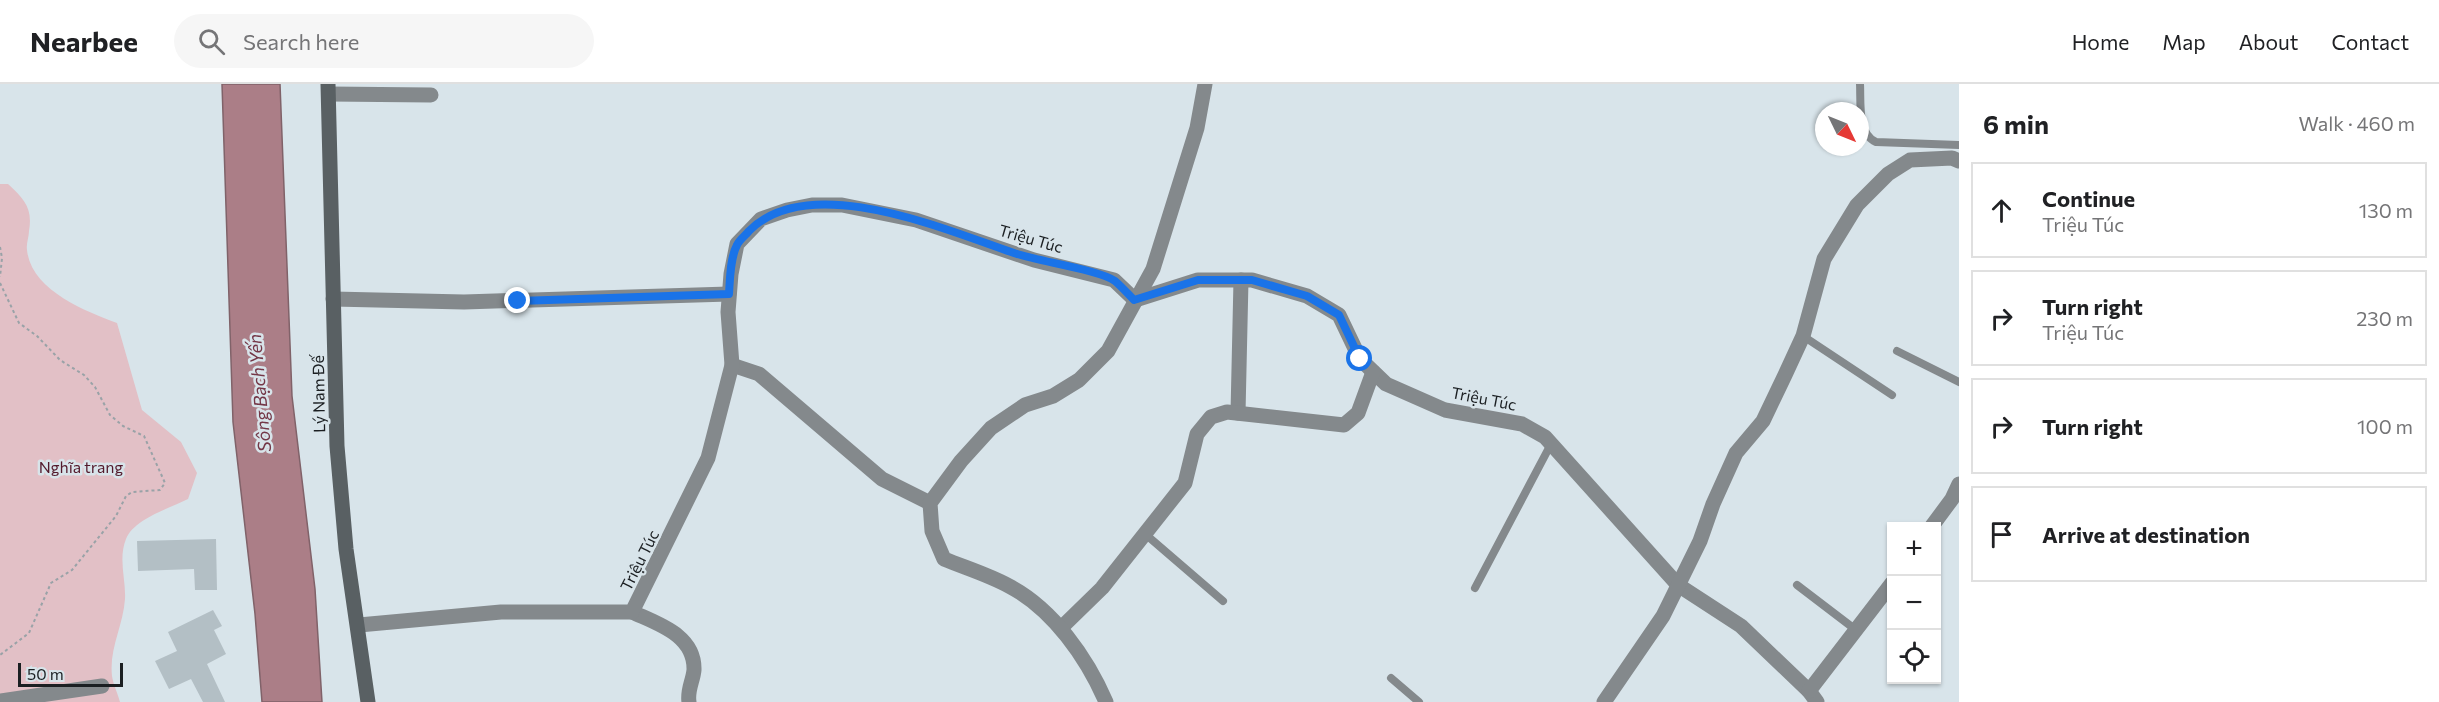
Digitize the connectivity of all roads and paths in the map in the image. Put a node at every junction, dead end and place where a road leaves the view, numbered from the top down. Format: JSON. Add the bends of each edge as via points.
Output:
{"nodes":[{"id":1,"x":1205,"y":84,"type":"edge"},
{"id":2,"x":1860,"y":84,"type":"edge"},
{"id":3,"x":329,"y":89,"type":"edge"},
{"id":4,"x":431,"y":96,"type":"dead end"},
{"id":5,"x":1959,"y":145,"type":"edge"},
{"id":6,"x":1959,"y":161,"type":"edge"},
{"id":7,"x":0,"y":247,"type":"edge"},
{"id":8,"x":0,"y":277,"type":"edge"},
{"id":9,"x":1240,"y":280,"type":"junction"},
{"id":10,"x":0,"y":283,"type":"edge"},
{"id":11,"x":729,"y":294,"type":"junction"},
{"id":12,"x":333,"y":299,"type":"junction"},
{"id":13,"x":1134,"y":300,"type":"junction"},
{"id":14,"x":1803,"y":336,"type":"junction"},
{"id":15,"x":1897,"y":351,"type":"dead end"},
{"id":16,"x":732,"y":365,"type":"junction"},
{"id":17,"x":1373,"y":372,"type":"junction"},
{"id":18,"x":1959,"y":382,"type":"edge"},
{"id":19,"x":1892,"y":395,"type":"dead end"},
{"id":20,"x":1238,"y":413,"type":"junction"},
{"id":21,"x":1551,"y":444,"type":"junction"},
{"id":22,"x":1959,"y":484,"type":"edge"},
{"id":23,"x":930,"y":503,"type":"junction"},
{"id":24,"x":1935,"y":522,"type":"edge"},
{"id":25,"x":1144,"y":533,"type":"junction"},
{"id":26,"x":1678,"y":585,"type":"junction"},
{"id":27,"x":1797,"y":585,"type":"dead end"},
{"id":28,"x":1475,"y":588,"type":"dead end"},
{"id":29,"x":1887,"y":589,"type":"edge"},
{"id":30,"x":1223,"y":602,"type":"dead end"},
{"id":31,"x":632,"y":612,"type":"junction"},
{"id":32,"x":359,"y":625,"type":"junction"},
{"id":33,"x":1062,"y":627,"type":"junction"},
{"id":34,"x":1856,"y":630,"type":"junction"},
{"id":35,"x":0,"y":655,"type":"edge"},
{"id":36,"x":1391,"y":678,"type":"dead end"},
{"id":37,"x":102,"y":686,"type":"dead end"},
{"id":38,"x":1813,"y":696,"type":"edge"},
{"id":39,"x":0,"y":701,"type":"edge"},
{"id":40,"x":368,"y":702,"type":"edge"},
{"id":41,"x":688,"y":702,"type":"edge"},
{"id":42,"x":1106,"y":702,"type":"edge"},
{"id":43,"x":1419,"y":702,"type":"edge"},
{"id":44,"x":1604,"y":702,"type":"edge"}],
"edges":[{"from":1,"to":13,"type":"street","via":[[1178,197],[1153,269]]},
{"from":2,"to":5,"type":"lane","via":[[1864,130],[1870,139]]},
{"from":3,"to":4,"type":"street"},
{"from":3,"to":12,"type":"street","name":"Lý Nam Đế"},
{"from":6,"to":14,"type":"street","via":[[1910,160],[1888,174],[1857,205],[1824,259]]},
{"from":7,"to":8,"type":"path"},
{"from":9,"to":13,"type":"street","name":"Triệu Túc","via":[[1198,280]]},
{"from":9,"to":17,"type":"street","name":"Triệu Túc","via":[[1307,296],[1339,315],[1360,359]]},
{"from":9,"to":20,"type":"street"},
{"from":10,"to":35,"type":"path","via":[[19,323],[60,360],[84,375],[118,422],[144,436],[165,483],[160,490],[126,496],[116,516],[72,570],[51,583],[29,633]]},
{"from":11,"to":12,"type":"street","via":[[464,302]]},
{"from":11,"to":13,"type":"street","name":"Triệu Túc","via":[[737,244],[761,219],[787,210],[842,205],[916,220],[1034,260],[1100,275],[1114,280]]},
{"from":11,"to":16,"type":"street","name":"Triệu Túc"},
{"from":12,"to":32,"type":"street","name":"Lý Nam Đế","via":[[337,446],[346,549]]},
{"from":13,"to":23,"type":"street","via":[[1107,351],[1079,380],[1053,396],[1024,405],[991,428],[961,460]]},
{"from":14,"to":19,"type":"lane"},
{"from":14,"to":26,"type":"street","via":[[1762,421],[1736,453]]},
{"from":15,"to":18,"type":"lane"},
{"from":16,"to":23,"type":"street","via":[[759,374],[882,479]]},
{"from":16,"to":31,"type":"street","name":"Triệu Túc","via":[[708,458]]},
{"from":17,"to":20,"type":"street","via":[[1358,413],[1344,425]]},
{"from":17,"to":21,"type":"street","name":"Triệu Túc","via":[[1386,384],[1445,410],[1522,424]]},
{"from":20,"to":25,"type":"street","via":[[1211,417],[1197,434],[1185,483]]},
{"from":21,"to":26,"type":"street","name":"Triệu Túc"},
{"from":21,"to":28,"type":"lane"},
{"from":22,"to":24,"type":"street"},
{"from":23,"to":33,"type":"street","via":[[933,531],[944,559],[1010,586]]},
{"from":25,"to":30,"type":"lane"},
{"from":25,"to":33,"type":"street","via":[[1102,588]]},
{"from":26,"to":38,"type":"street","name":"Triệu Túc","via":[[1741,626]]},
{"from":26,"to":44,"type":"street","via":[[1663,616]]},
{"from":27,"to":34,"type":"lane"},
{"from":29,"to":34,"type":"street"},
{"from":31,"to":32,"type":"street","name":"Triệu Túc","via":[[501,612]]},
{"from":31,"to":41,"type":"street","via":[[671,630],[688,644],[694,669]]},
{"from":32,"to":40,"type":"street","name":"Lý Nam Đế"},
{"from":33,"to":42,"type":"street"},
{"from":34,"to":38,"type":"street"},
{"from":36,"to":43,"type":"lane"},
{"from":37,"to":39,"type":"street"}]}
